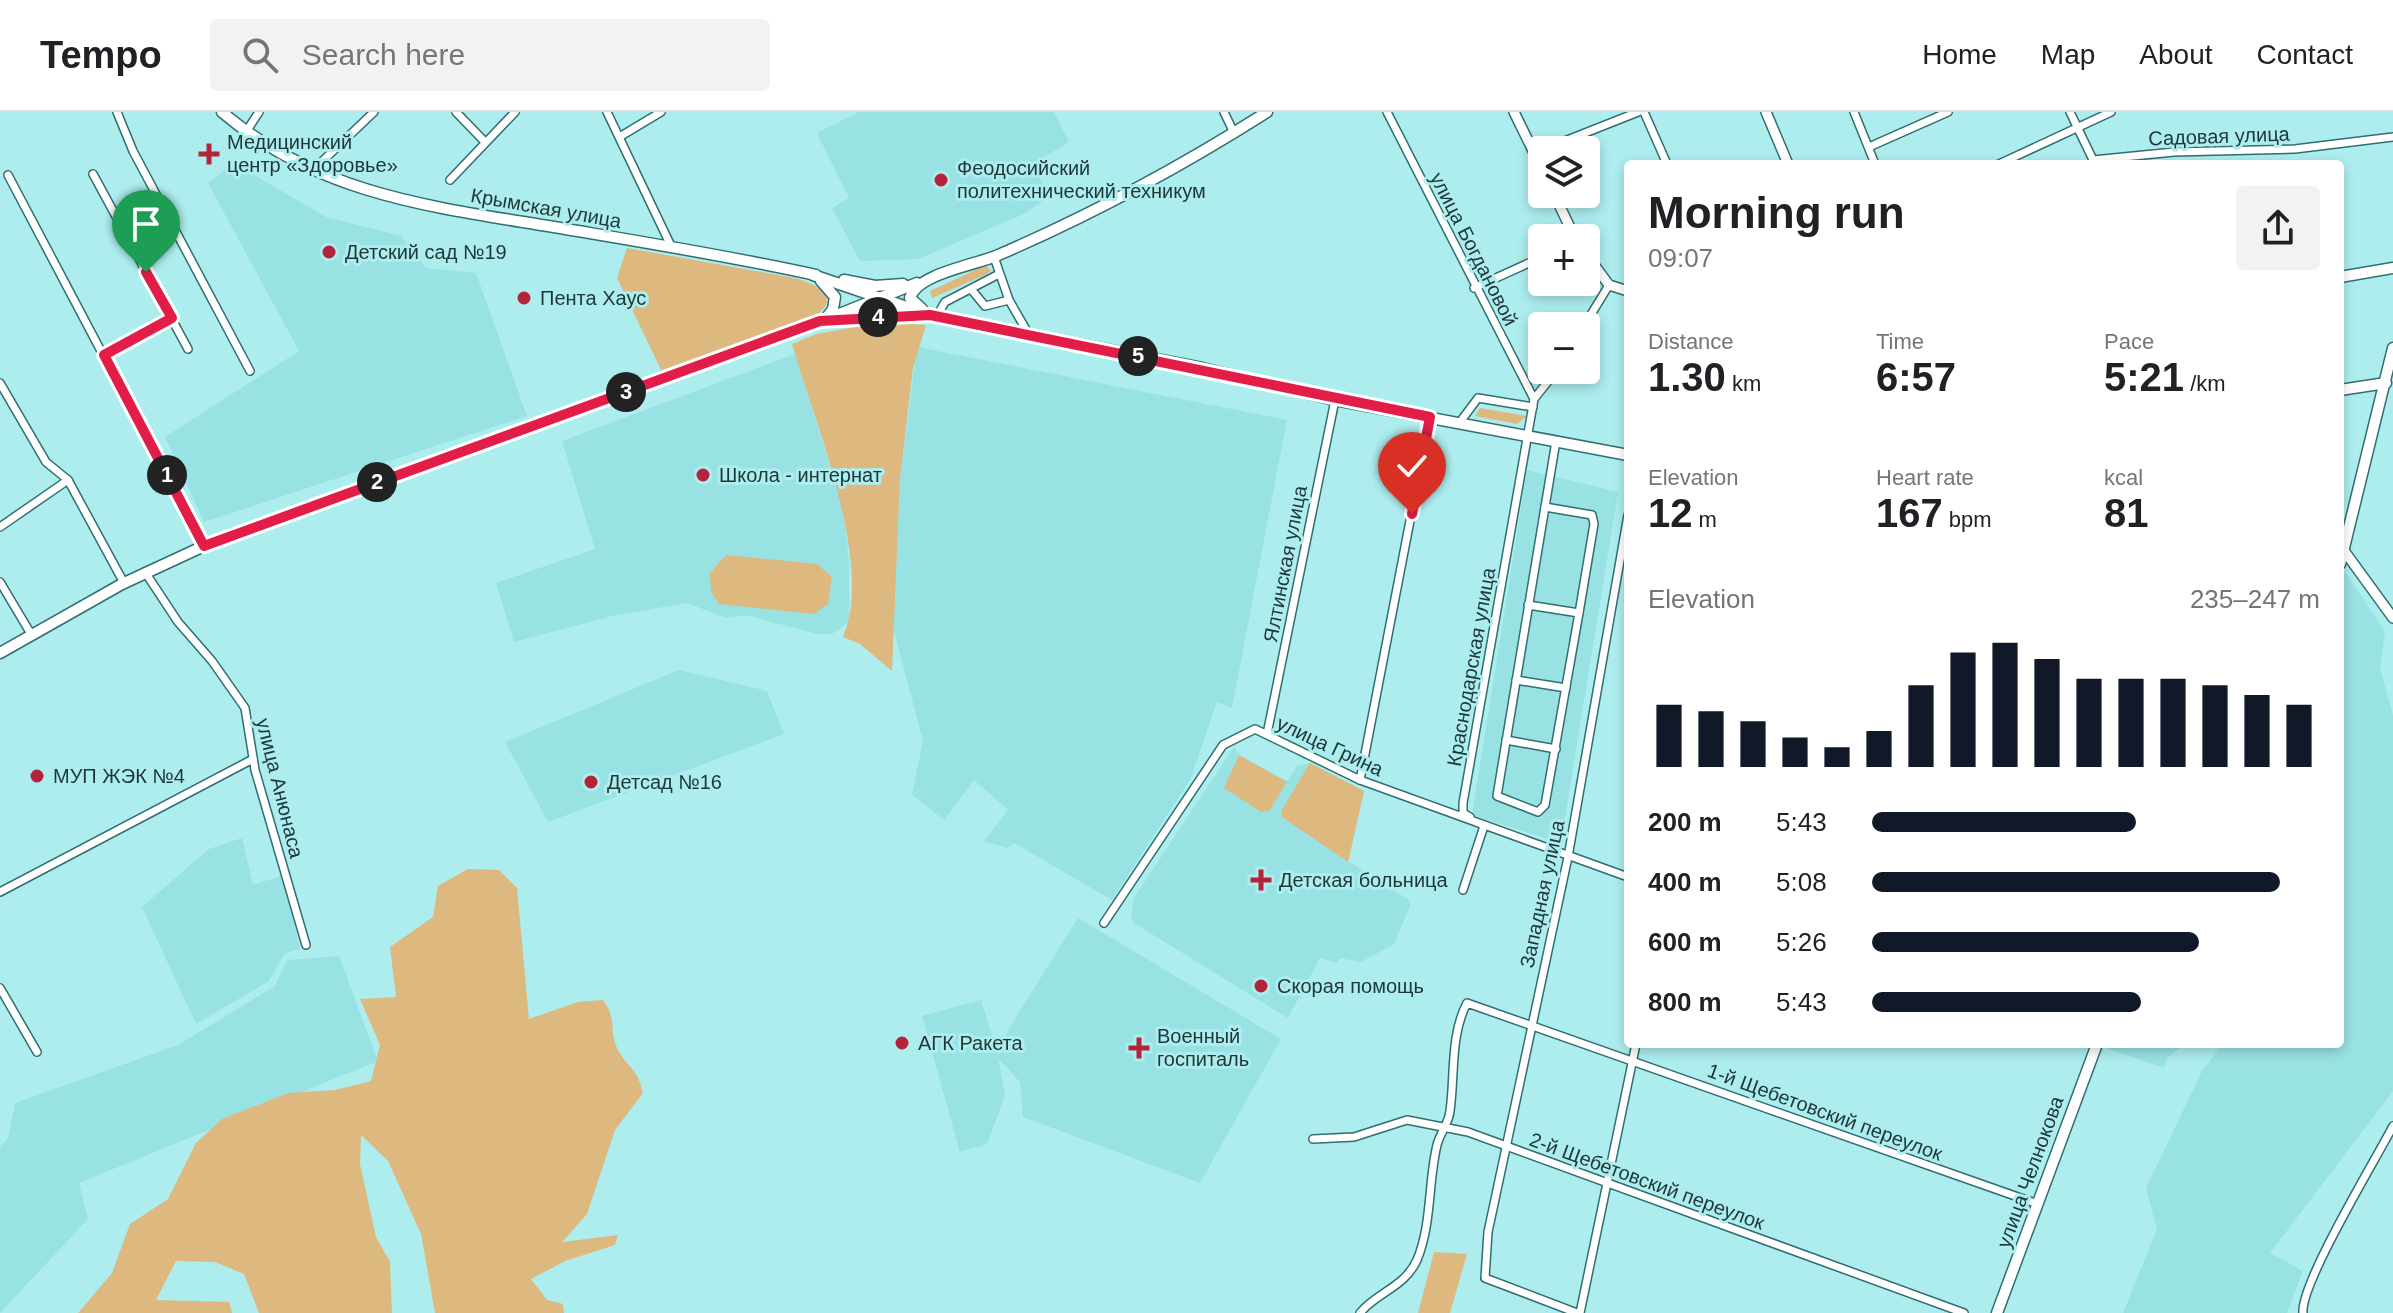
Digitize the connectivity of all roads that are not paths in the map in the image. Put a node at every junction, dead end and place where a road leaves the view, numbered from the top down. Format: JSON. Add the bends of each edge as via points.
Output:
{"nodes":[{"id":1,"x":117,"y":112,"type":"edge"},
{"id":2,"x":222,"y":112,"type":"edge"},
{"id":3,"x":259,"y":112,"type":"edge"},
{"id":4,"x":374,"y":112,"type":"edge"},
{"id":5,"x":456,"y":112,"type":"edge"},
{"id":6,"x":515,"y":112,"type":"edge"},
{"id":7,"x":607,"y":112,"type":"edge"},
{"id":8,"x":661,"y":112,"type":"edge"},
{"id":9,"x":1224,"y":112,"type":"edge"},
{"id":10,"x":1267,"y":112,"type":"edge"},
{"id":11,"x":1387,"y":112,"type":"edge"},
{"id":12,"x":1514,"y":112,"type":"edge"},
{"id":13,"x":1641,"y":112,"type":"edge"},
{"id":14,"x":1766,"y":112,"type":"edge"},
{"id":15,"x":1854,"y":112,"type":"edge"},
{"id":16,"x":1948,"y":112,"type":"edge"},
{"id":17,"x":2070,"y":112,"type":"edge"},
{"id":18,"x":2111,"y":112,"type":"edge"},
{"id":19,"x":2078,"y":128,"type":"junction"},
{"id":20,"x":246,"y":132,"type":"junction"},
{"id":21,"x":1234,"y":133,"type":"junction"},
{"id":22,"x":621,"y":136,"type":"junction"},
{"id":23,"x":1530,"y":136,"type":"edge"},
{"id":24,"x":1579,"y":136,"type":"edge"},
{"id":25,"x":2393,"y":137,"type":"edge"},
{"id":26,"x":484,"y":141,"type":"junction"},
{"id":27,"x":1869,"y":147,"type":"junction"},
{"id":28,"x":1665,"y":160,"type":"edge"},
{"id":29,"x":1786,"y":160,"type":"edge"},
{"id":30,"x":1874,"y":160,"type":"edge"},
{"id":31,"x":2008,"y":160,"type":"edge"},
{"id":32,"x":2093,"y":160,"type":"edge"},
{"id":33,"x":2110,"y":160,"type":"edge"},
{"id":34,"x":312,"y":171,"type":"junction"},
{"id":35,"x":93,"y":174,"type":"dead end"},
{"id":36,"x":8,"y":175,"type":"dead end"},
{"id":37,"x":450,"y":180,"type":"dead end"},
{"id":38,"x":672,"y":248,"type":"junction"},
{"id":39,"x":994,"y":257,"type":"junction"},
{"id":40,"x":1528,"y":263,"type":"edge"},
{"id":41,"x":2393,"y":268,"type":"edge"},
{"id":42,"x":1600,"y":273,"type":"edge"},
{"id":43,"x":812,"y":274,"type":"junction"},
{"id":44,"x":999,"y":274,"type":"junction"},
{"id":45,"x":2344,"y":276,"type":"edge"},
{"id":46,"x":921,"y":282,"type":"junction"},
{"id":47,"x":1609,"y":285,"type":"junction"},
{"id":48,"x":1474,"y":288,"type":"junction"},
{"id":49,"x":971,"y":289,"type":"junction"},
{"id":50,"x":1624,"y":290,"type":"edge"},
{"id":51,"x":881,"y":298,"type":"junction"},
{"id":52,"x":1009,"y":300,"type":"junction"},
{"id":53,"x":1593,"y":312,"type":"edge"},
{"id":54,"x":934,"y":315,"type":"junction"},
{"id":55,"x":172,"y":318,"type":"junction"},
{"id":56,"x":822,"y":320,"type":"junction"},
{"id":57,"x":1030,"y":335,"type":"junction"},
{"id":58,"x":2393,"y":348,"type":"edge"},
{"id":59,"x":188,"y":349,"type":"dead end"},
{"id":60,"x":104,"y":355,"type":"junction"},
{"id":61,"x":250,"y":371,"type":"dead end"},
{"id":62,"x":0,"y":383,"type":"edge"},
{"id":63,"x":2386,"y":383,"type":"junction"},
{"id":64,"x":1547,"y":384,"type":"edge"},
{"id":65,"x":2344,"y":389,"type":"edge"},
{"id":66,"x":1335,"y":400,"type":"junction"},
{"id":67,"x":1533,"y":403,"type":"junction"},
{"id":68,"x":1430,"y":417,"type":"junction"},
{"id":69,"x":1460,"y":422,"type":"junction"},
{"id":70,"x":1528,"y":436,"type":"junction"},
{"id":71,"x":1556,"y":441,"type":"junction"},
{"id":72,"x":1624,"y":454,"type":"edge"},
{"id":73,"x":68,"y":480,"type":"junction"},
{"id":74,"x":1545,"y":507,"type":"junction"},
{"id":75,"x":0,"y":527,"type":"edge"},
{"id":76,"x":1624,"y":538,"type":"edge"},
{"id":77,"x":204,"y":546,"type":"junction"},
{"id":78,"x":2344,"y":547,"type":"edge"},
{"id":79,"x":2344,"y":552,"type":"edge"},
{"id":80,"x":145,"y":572,"type":"junction"},
{"id":81,"x":0,"y":582,"type":"edge"},
{"id":82,"x":124,"y":583,"type":"junction"},
{"id":83,"x":1528,"y":605,"type":"junction"},
{"id":84,"x":1579,"y":613,"type":"junction"},
{"id":85,"x":2393,"y":618,"type":"edge"},
{"id":86,"x":31,"y":634,"type":"junction"},
{"id":87,"x":0,"y":653,"type":"edge"},
{"id":88,"x":1516,"y":680,"type":"junction"},
{"id":89,"x":1566,"y":688,"type":"junction"},
{"id":90,"x":1267,"y":734,"type":"junction"},
{"id":91,"x":1506,"y":740,"type":"junction"},
{"id":92,"x":1556,"y":749,"type":"junction"},
{"id":93,"x":253,"y":759,"type":"junction"},
{"id":94,"x":1360,"y":780,"type":"junction"},
{"id":95,"x":1484,"y":826,"type":"junction"},
{"id":96,"x":1568,"y":857,"type":"junction"},
{"id":97,"x":1624,"y":876,"type":"edge"},
{"id":98,"x":1463,"y":890,"type":"dead end"},
{"id":99,"x":0,"y":892,"type":"edge"},
{"id":100,"x":1104,"y":923,"type":"dead end"},
{"id":101,"x":306,"y":945,"type":"dead end"},
{"id":102,"x":0,"y":988,"type":"edge"},
{"id":103,"x":1529,"y":1025,"type":"junction"},
{"id":104,"x":1635,"y":1048,"type":"edge"},
{"id":105,"x":2096,"y":1048,"type":"edge"},
{"id":106,"x":37,"y":1052,"type":"dead end"},
{"id":107,"x":1632,"y":1060,"type":"junction"},
{"id":108,"x":2393,"y":1126,"type":"edge"},
{"id":109,"x":1442,"y":1129,"type":"junction"},
{"id":110,"x":1313,"y":1139,"type":"dead end"},
{"id":111,"x":1504,"y":1145,"type":"junction"},
{"id":112,"x":1606,"y":1183,"type":"junction"},
{"id":113,"x":2038,"y":1204,"type":"junction"},
{"id":114,"x":1360,"y":1313,"type":"edge"},
{"id":115,"x":1579,"y":1313,"type":"edge"},
{"id":116,"x":1964,"y":1313,"type":"edge"},
{"id":117,"x":1997,"y":1313,"type":"edge"},
{"id":118,"x":2303,"y":1313,"type":"edge"}],
"edges":[{"from":1,"to":61,"type":"street"},
{"from":2,"to":20,"type":"main road","name":"Крымская улица"},
{"from":3,"to":20,"type":"street"},
{"from":4,"to":34,"type":"street"},
{"from":5,"to":26,"type":"street"},
{"from":6,"to":26,"type":"street"},
{"from":7,"to":22,"type":"street"},
{"from":8,"to":22,"type":"street"},
{"from":9,"to":21,"type":"street"},
{"from":10,"to":21,"type":"main road"},
{"from":11,"to":48,"type":"street","name":"улица Богдановой"},
{"from":12,"to":23,"type":"street"},
{"from":13,"to":24,"type":"street"},
{"from":13,"to":28,"type":"street"},
{"from":14,"to":29,"type":"street"},
{"from":15,"to":27,"type":"street"},
{"from":16,"to":27,"type":"street"},
{"from":17,"to":19,"type":"street"},
{"from":18,"to":19,"type":"street"},
{"from":19,"to":31,"type":"street"},
{"from":19,"to":32,"type":"street"},
{"from":20,"to":34,"type":"main road","name":"Крымская улица"},
{"from":21,"to":39,"type":"main road"},
{"from":22,"to":38,"type":"street"},
{"from":25,"to":33,"type":"street","name":"Садовая улица","via":[[2295,149],[2174,152]]},
{"from":26,"to":37,"type":"street"},
{"from":27,"to":30,"type":"street"},
{"from":34,"to":38,"type":"main road","name":"Крымская улица","via":[[412,202]]},
{"from":35,"to":55,"type":"street"},
{"from":36,"to":60,"type":"street"},
{"from":38,"to":43,"type":"main road","name":"Крымская улица"},
{"from":39,"to":44,"type":"street"},
{"from":39,"to":46,"type":"main road"},
{"from":40,"to":48,"type":"street"},
{"from":41,"to":45,"type":"main road"},
{"from":42,"to":47,"type":"street"},
{"from":43,"to":46,"type":"main road","via":[[875,286]]},
{"from":43,"to":51,"type":"main road","name":"Крымская улица"},
{"from":43,"to":56,"type":"main road","via":[[835,297],[833,309]]},
{"from":44,"to":49,"type":"street"},
{"from":44,"to":52,"type":"street"},
{"from":46,"to":51,"type":"main road"},
{"from":46,"to":54,"type":"main road","via":[[910,298]]},
{"from":47,"to":50,"type":"street"},
{"from":47,"to":53,"type":"street"},
{"from":48,"to":67,"type":"street","name":"улица Богдановой"},
{"from":49,"to":52,"type":"street","via":[[985,306]]},
{"from":49,"to":54,"type":"street"},
{"from":51,"to":54,"type":"main road","name":"Крымская улица"},
{"from":51,"to":56,"type":"main road"},
{"from":52,"to":57,"type":"street"},
{"from":54,"to":56,"type":"main road"},
{"from":54,"to":57,"type":"main road"},
{"from":55,"to":59,"type":"street"},
{"from":55,"to":60,"type":"street"},
{"from":56,"to":77,"type":"main road"},
{"from":57,"to":66,"type":"main road"},
{"from":58,"to":63,"type":"main road"},
{"from":60,"to":77,"type":"street"},
{"from":62,"to":73,"type":"street","via":[[46,462]]},
{"from":63,"to":65,"type":"main road"},
{"from":63,"to":78,"type":"main road"},
{"from":64,"to":67,"type":"street"},
{"from":66,"to":68,"type":"main road"},
{"from":66,"to":90,"type":"street","name":"Ялтинская улица"},
{"from":67,"to":69,"type":"street","via":[[1478,398]]},
{"from":67,"to":70,"type":"street"},
{"from":68,"to":69,"type":"main road"},
{"from":68,"to":94,"type":"street"},
{"from":69,"to":70,"type":"main road"},
{"from":70,"to":71,"type":"main road"},
{"from":70,"to":95,"type":"street","name":"Краснодарская улица","via":[[1463,803],[1463,813]]},
{"from":71,"to":72,"type":"main road"},
{"from":71,"to":74,"type":"street"},
{"from":73,"to":75,"type":"street"},
{"from":73,"to":82,"type":"street"},
{"from":74,"to":83,"type":"street"},
{"from":74,"to":84,"type":"street","via":[[1592,515]]},
{"from":76,"to":96,"type":"street","name":"Западная улица"},
{"from":77,"to":80,"type":"main road"},
{"from":79,"to":85,"type":"street"},
{"from":80,"to":82,"type":"main road"},
{"from":80,"to":93,"type":"street","name":"улица Анюнаса","via":[[245,708]]},
{"from":81,"to":86,"type":"street"},
{"from":82,"to":86,"type":"main road"},
{"from":83,"to":84,"type":"street"},
{"from":83,"to":88,"type":"street"},
{"from":84,"to":89,"type":"street"},
{"from":86,"to":87,"type":"main road"},
{"from":88,"to":89,"type":"street"},
{"from":88,"to":91,"type":"street"},
{"from":89,"to":92,"type":"street"},
{"from":90,"to":94,"type":"street","name":"улица Грина"},
{"from":90,"to":100,"type":"street","name":"улица Грина","via":[[1255,729],[1223,745]]},
{"from":91,"to":92,"type":"street"},
{"from":91,"to":92,"type":"street","via":[[1497,796],[1538,812],[1545,805]]},
{"from":93,"to":99,"type":"street"},
{"from":93,"to":101,"type":"street","name":"улица Анюнаса"},
{"from":94,"to":95,"type":"street","name":"улица Грина"},
{"from":95,"to":96,"type":"street","name":"улица Грина"},
{"from":95,"to":98,"type":"street"},
{"from":96,"to":97,"type":"street","name":"улица Грина"},
{"from":96,"to":103,"type":"street","name":"Западная улица"},
{"from":102,"to":106,"type":"street"},
{"from":103,"to":107,"type":"street","name":"1-й Щебетовский переулок"},
{"from":103,"to":109,"type":"street","name":"1-й Щебетовский переулок","via":[[1467,1003],[1459,1018],[1450,1117]]},
{"from":103,"to":111,"type":"street","name":"Западная улица"},
{"from":104,"to":107,"type":"street"},
{"from":105,"to":113,"type":"main road","name":"улица Челнокова"},
{"from":107,"to":112,"type":"street"},
{"from":107,"to":113,"type":"street","name":"1-й Щебетовский переулок"},
{"from":108,"to":118,"type":"street","via":[[2316,1273]]},
{"from":109,"to":110,"type":"street","name":"2-й Щебетовский переулок","via":[[1407,1120],[1354,1137]]},
{"from":109,"to":111,"type":"street","name":"2-й Щебетовский переулок"},
{"from":109,"to":114,"type":"street","via":[[1416,1262],[1395,1287],[1371,1299]]},
{"from":111,"to":112,"type":"street","name":"2-й Щебетовский переулок"},
{"from":111,"to":115,"type":"street","name":"Западная улица","via":[[1485,1278]]},
{"from":112,"to":115,"type":"street"},
{"from":112,"to":116,"type":"street","name":"2-й Щебетовский переулок"},
{"from":113,"to":117,"type":"main road","name":"улица Челнокова"}]}
